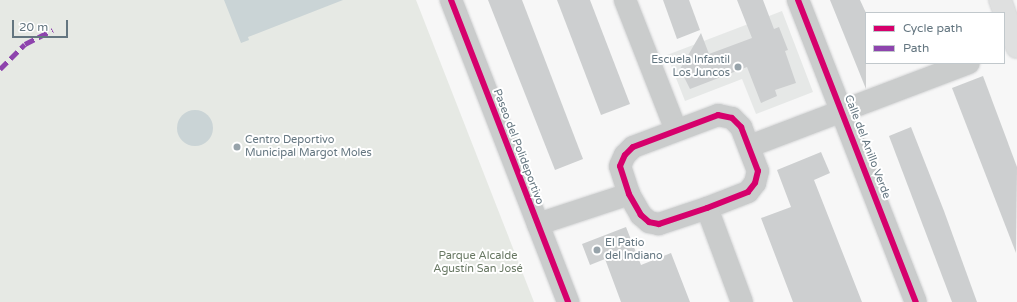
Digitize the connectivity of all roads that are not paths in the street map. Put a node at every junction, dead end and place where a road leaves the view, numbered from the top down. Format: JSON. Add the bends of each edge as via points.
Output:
{"nodes":[{"id":1,"x":451,"y":0,"type":"edge"},
{"id":2,"x":625,"y":0,"type":"edge"},
{"id":3,"x":798,"y":0,"type":"edge"},
{"id":4,"x":1000,"y":0,"type":"edge"},
{"id":5,"x":1004,"y":12,"type":"edge"},
{"id":6,"x":1005,"y":17,"type":"edge"},
{"id":7,"x":1014,"y":47,"type":"edge"},
{"id":8,"x":966,"y":64,"type":"edge"},
{"id":9,"x":842,"y":111,"type":"junction"},
{"id":10,"x":676,"y":130,"type":"junction"},
{"id":11,"x":750,"y":146,"type":"junction"},
{"id":12,"x":629,"y":194,"type":"junction"},
{"id":13,"x":707,"y":208,"type":"junction"},
{"id":14,"x":538,"y":224,"type":"junction"},
{"id":15,"x":568,"y":302,"type":"edge"},
{"id":16,"x":742,"y":302,"type":"edge"},
{"id":17,"x":916,"y":302,"type":"edge"}],
"edges":[{"from":1,"to":14,"type":"street","name":"Paseo del Polideportivo"},
{"from":2,"to":10,"type":"street"},
{"from":3,"to":9,"type":"street","name":"Calle del Anillo Verde"},
{"from":4,"to":5,"type":"main road"},
{"from":6,"to":7,"type":"main road"},
{"from":8,"to":9,"type":"street"},
{"from":9,"to":11,"type":"street"},
{"from":9,"to":17,"type":"street","name":"Calle del Anillo Verde"},
{"from":10,"to":11,"type":"street","via":[[718,115],[732,118],[741,128]]},
{"from":10,"to":12,"type":"street","via":[[633,147],[625,155],[620,166]]},
{"from":11,"to":13,"type":"street","via":[[758,171],[756,183],[748,192]]},
{"from":12,"to":13,"type":"street","via":[[641,215],[649,222],[659,224]]},
{"from":12,"to":14,"type":"street"},
{"from":13,"to":16,"type":"street"},
{"from":14,"to":15,"type":"street","name":"Paseo del Polideportivo"}]}
